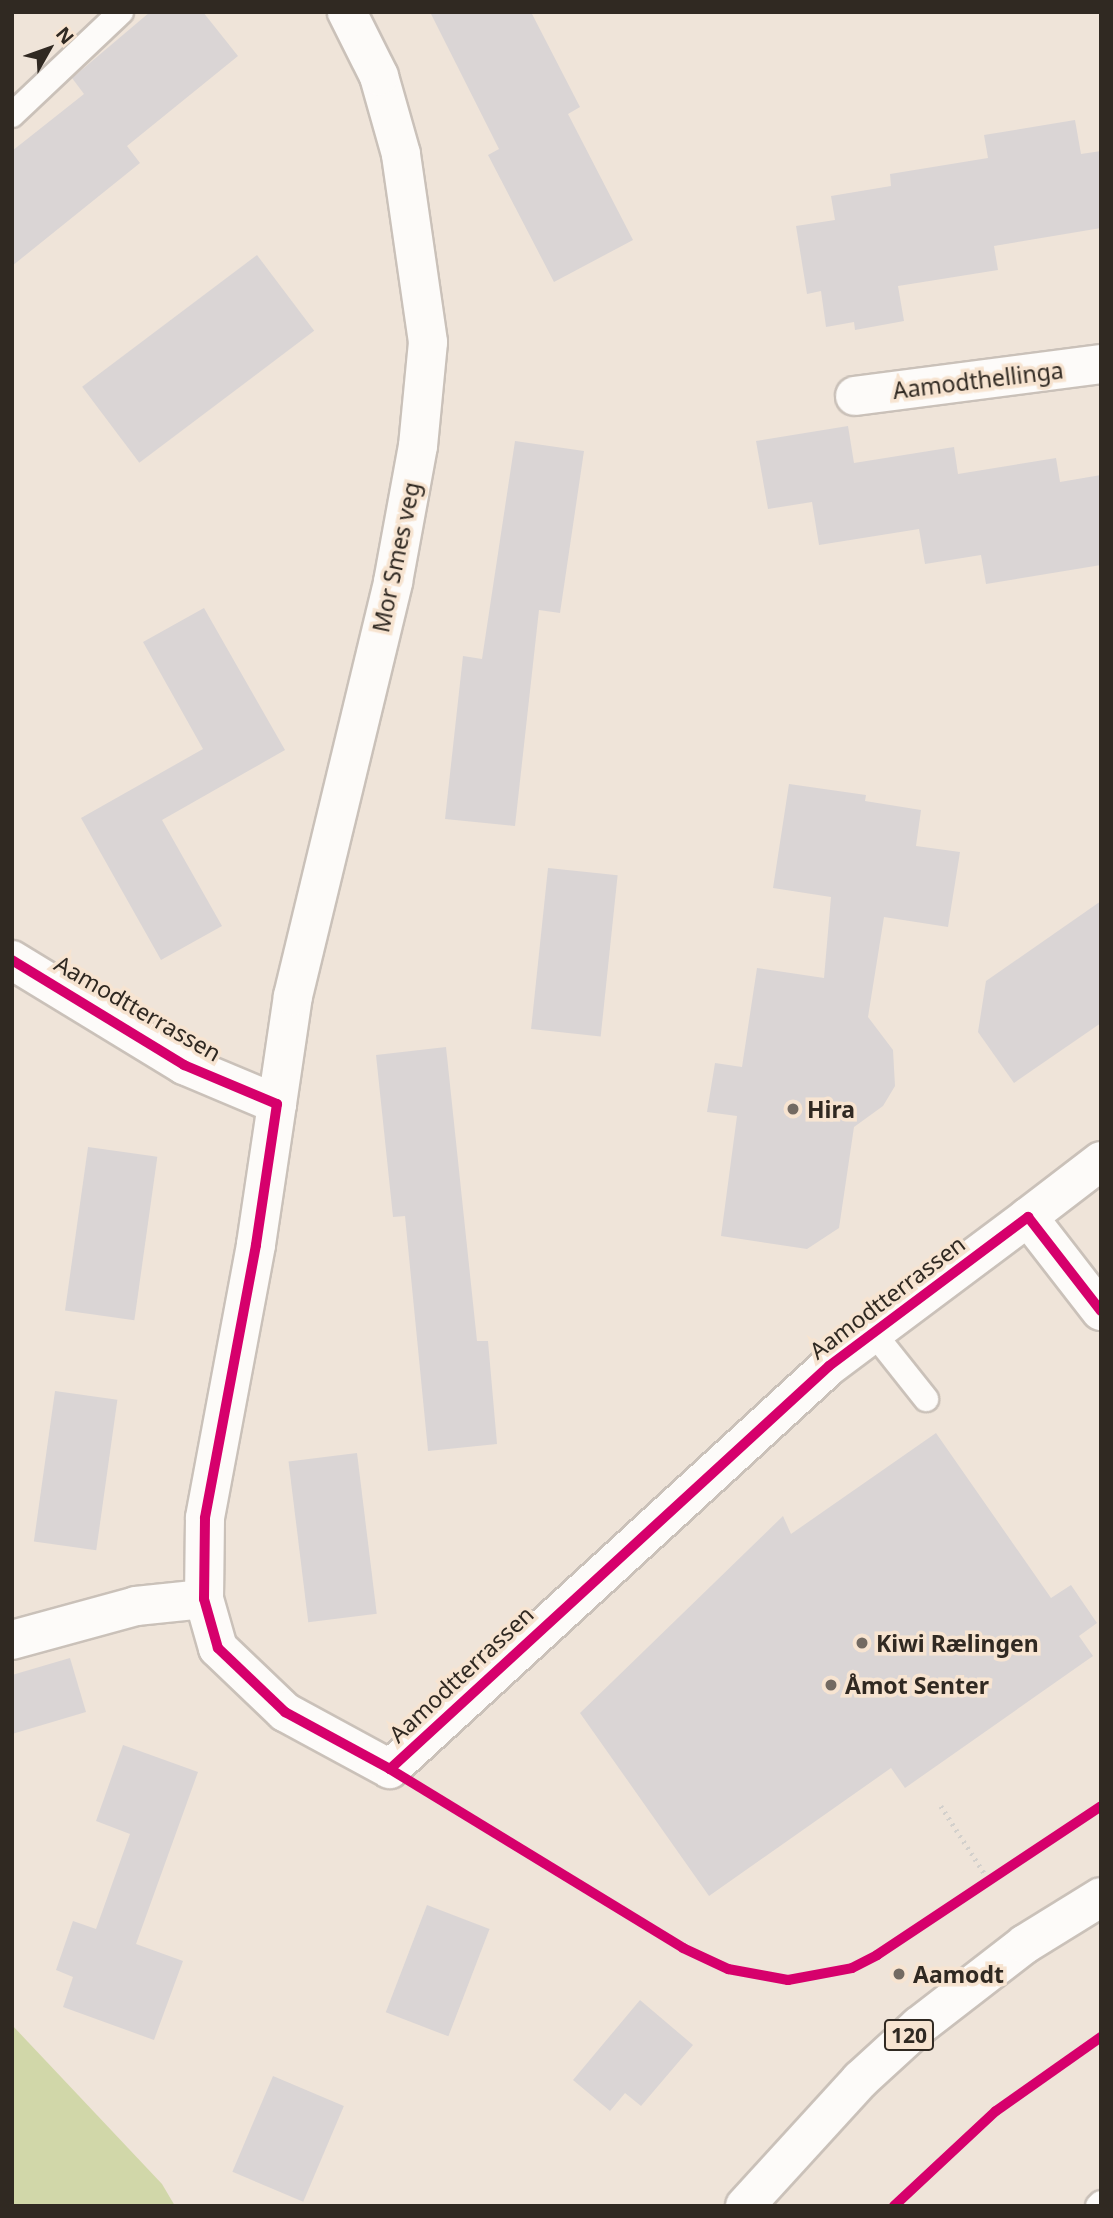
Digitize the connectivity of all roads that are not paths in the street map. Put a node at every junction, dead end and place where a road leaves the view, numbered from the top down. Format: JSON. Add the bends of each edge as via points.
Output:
{"nodes":[{"id":1,"x":121,"y":12,"type":"edge"},
{"id":2,"x":347,"y":12,"type":"edge"},
{"id":3,"x":12,"y":115,"type":"edge"},
{"id":4,"x":1101,"y":364,"type":"edge"},
{"id":5,"x":855,"y":396,"type":"dead end"},
{"id":6,"x":12,"y":960,"type":"edge"},
{"id":7,"x":277,"y":1104,"type":"junction"},
{"id":8,"x":1101,"y":1161,"type":"edge"},
{"id":9,"x":1028,"y":1217,"type":"junction"},
{"id":10,"x":1101,"y":1311,"type":"edge"},
{"id":11,"x":872,"y":1331,"type":"junction"},
{"id":12,"x":926,"y":1399,"type":"dead end"},
{"id":13,"x":204,"y":1599,"type":"junction"},
{"id":14,"x":12,"y":1640,"type":"edge"},
{"id":15,"x":1101,"y":1898,"type":"edge"},
{"id":16,"x":746,"y":2206,"type":"edge"}],
"edges":[{"from":1,"to":3,"type":"lane"},
{"from":2,"to":7,"type":"street","name":"Mor Smes veg","via":[[379,76],[401,154],[428,342],[418,446],[393,582],[293,996]]},
{"from":4,"to":5,"type":"street","name":"Aamodthellinga"},
{"from":6,"to":7,"type":"street","name":"Aamodtterrassen","via":[[184,1066]]},
{"from":7,"to":13,"type":"street","name":"Aamodtterrassen","via":[[205,1518]]},
{"from":8,"to":9,"type":"street"},
{"from":9,"to":10,"type":"street"},
{"from":9,"to":11,"type":"street","name":"Aamodtterrassen"},
{"from":11,"to":12,"type":"lane"},
{"from":11,"to":13,"type":"street","name":"Aamodtterrassen","via":[[390,1769],[285,1712],[218,1648]]},
{"from":13,"to":14,"type":"street","via":[[136,1606]]},
{"from":15,"to":16,"type":"street","number":"120","via":[[1026,1944],[919,2026],[860,2081]]}]}
